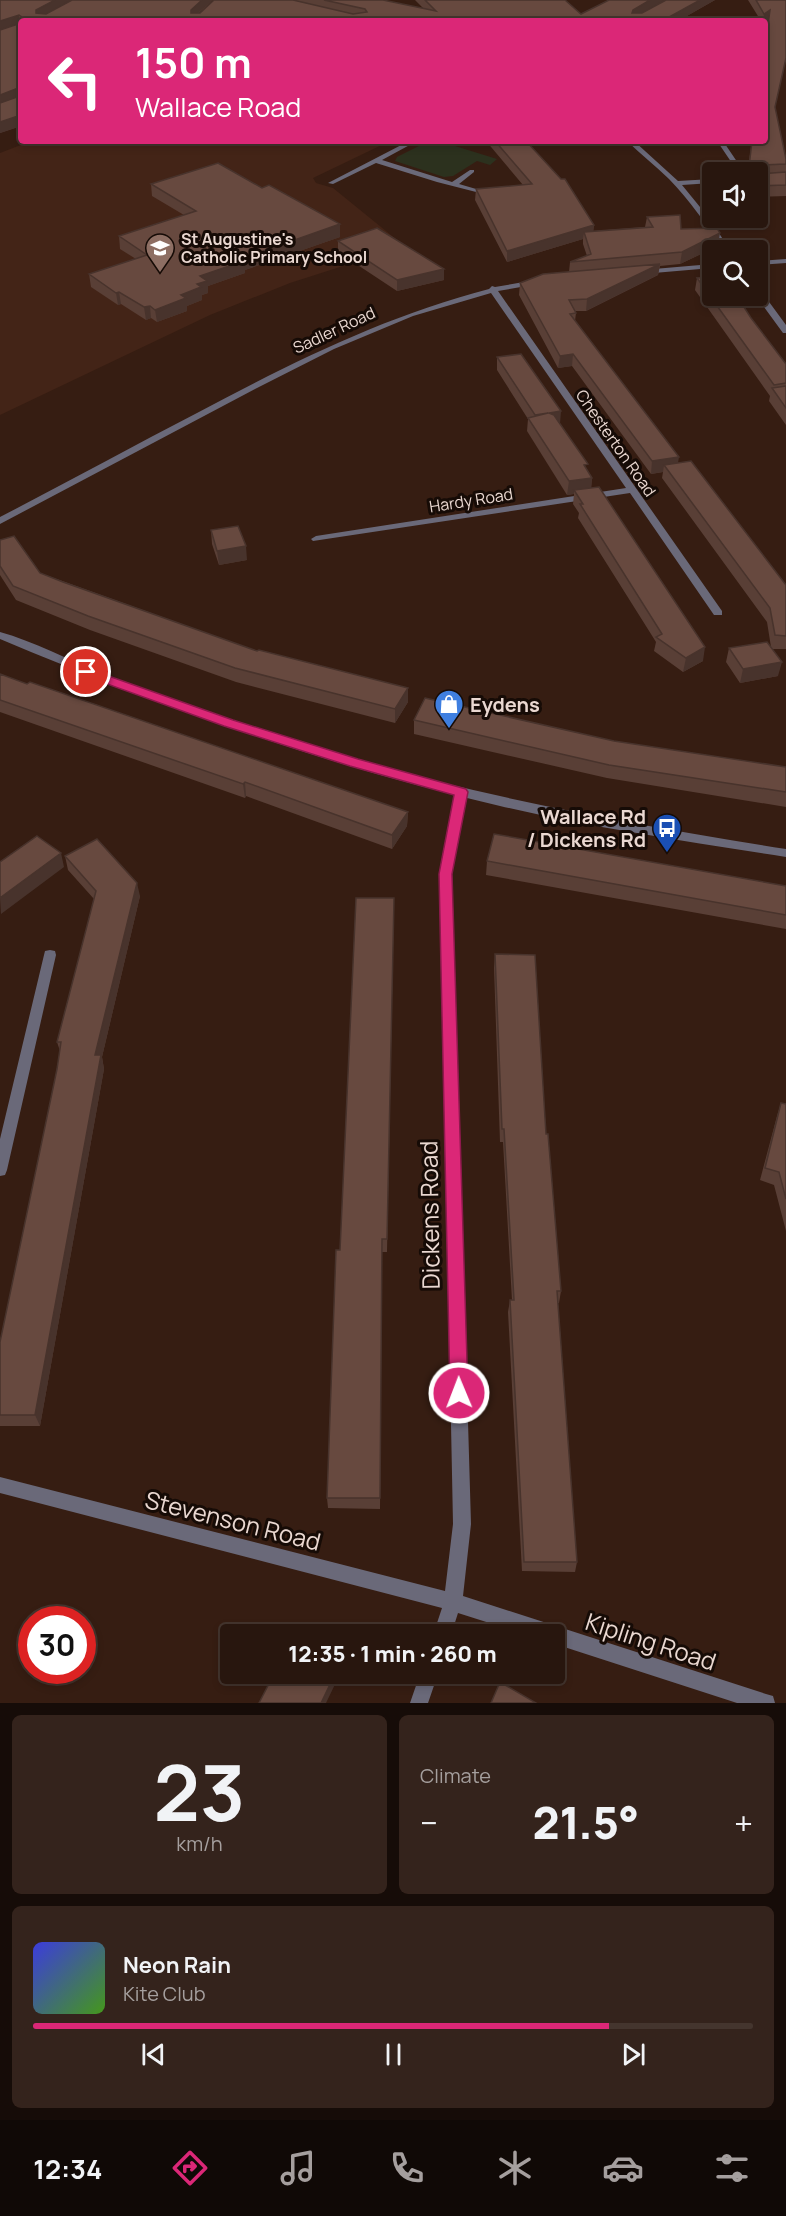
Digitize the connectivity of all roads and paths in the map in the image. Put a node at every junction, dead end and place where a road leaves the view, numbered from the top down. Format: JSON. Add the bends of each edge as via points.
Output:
{"nodes":[{"id":1,"x":408,"y":144,"type":"edge"},
{"id":2,"x":634,"y":144,"type":"edge"},
{"id":3,"x":722,"y":144,"type":"edge"},
{"id":4,"x":375,"y":160,"type":"junction"},
{"id":5,"x":734,"y":162,"type":"edge"},
{"id":6,"x":472,"y":171,"type":"dead end"},
{"id":7,"x":702,"y":182,"type":"edge"},
{"id":8,"x":331,"y":183,"type":"dead end"},
{"id":9,"x":678,"y":183,"type":"junction"},
{"id":10,"x":453,"y":185,"type":"junction"},
{"id":11,"x":480,"y":191,"type":"edge"},
{"id":12,"x":721,"y":240,"type":"edge"},
{"id":13,"x":786,"y":261,"type":"edge"},
{"id":14,"x":768,"y":262,"type":"edge"},
{"id":15,"x":702,"y":267,"type":"edge"},
{"id":16,"x":631,"y":273,"type":"edge"},
{"id":17,"x":544,"y":281,"type":"edge"},
{"id":18,"x":492,"y":288,"type":"junction"},
{"id":19,"x":768,"y":306,"type":"edge"},
{"id":20,"x":786,"y":331,"type":"edge"},
{"id":21,"x":631,"y":490,"type":"junction"},
{"id":22,"x":0,"y":521,"type":"edge"},
{"id":23,"x":316,"y":539,"type":"dead end"},
{"id":24,"x":718,"y":613,"type":"dead end"},
{"id":25,"x":0,"y":636,"type":"edge"},
{"id":26,"x":461,"y":792,"type":"junction"},
{"id":27,"x":786,"y":853,"type":"edge"},
{"id":28,"x":50,"y":955,"type":"dead end"},
{"id":29,"x":0,"y":1170,"type":"edge"},
{"id":30,"x":0,"y":1485,"type":"edge"},
{"id":31,"x":453,"y":1602,"type":"junction"},
{"id":32,"x":446,"y":1624,"type":"edge"},
{"id":33,"x":426,"y":1684,"type":"edge"},
{"id":34,"x":419,"y":1703,"type":"edge"},
{"id":35,"x":766,"y":1703,"type":"edge"}],
"edges":[{"from":1,"to":4,"type":"street"},
{"from":2,"to":9,"type":"street"},
{"from":3,"to":5,"type":"street"},
{"from":4,"to":8,"type":"street"},
{"from":4,"to":10,"type":"street"},
{"from":6,"to":10,"type":"street"},
{"from":7,"to":9,"type":"street"},
{"from":9,"to":12,"type":"street"},
{"from":10,"to":11,"type":"street"},
{"from":13,"to":14,"type":"street"},
{"from":15,"to":16,"type":"street"},
{"from":17,"to":18,"type":"street","name":"Sadler Road"},
{"from":18,"to":21,"type":"street","name":"Chesterton Road"},
{"from":18,"to":22,"type":"street","name":"Sadler Road","via":[[391,321],[315,354]]},
{"from":19,"to":20,"type":"street"},
{"from":21,"to":23,"type":"street","name":"Hardy Road"},
{"from":21,"to":24,"type":"street","name":"Chesterton Road"},
{"from":25,"to":26,"type":"street","via":[[228,723]]},
{"from":26,"to":27,"type":"street","via":[[633,828]]},
{"from":26,"to":31,"type":"street","name":"Dickens Road","via":[[446,874],[462,1524]]},
{"from":28,"to":29,"type":"street"},
{"from":30,"to":31,"type":"street","name":"Stevenson Road"},
{"from":31,"to":32,"type":"street","name":"Dickens Road"},
{"from":31,"to":35,"type":"street","name":"Kipling Road"},
{"from":33,"to":34,"type":"street"}]}
